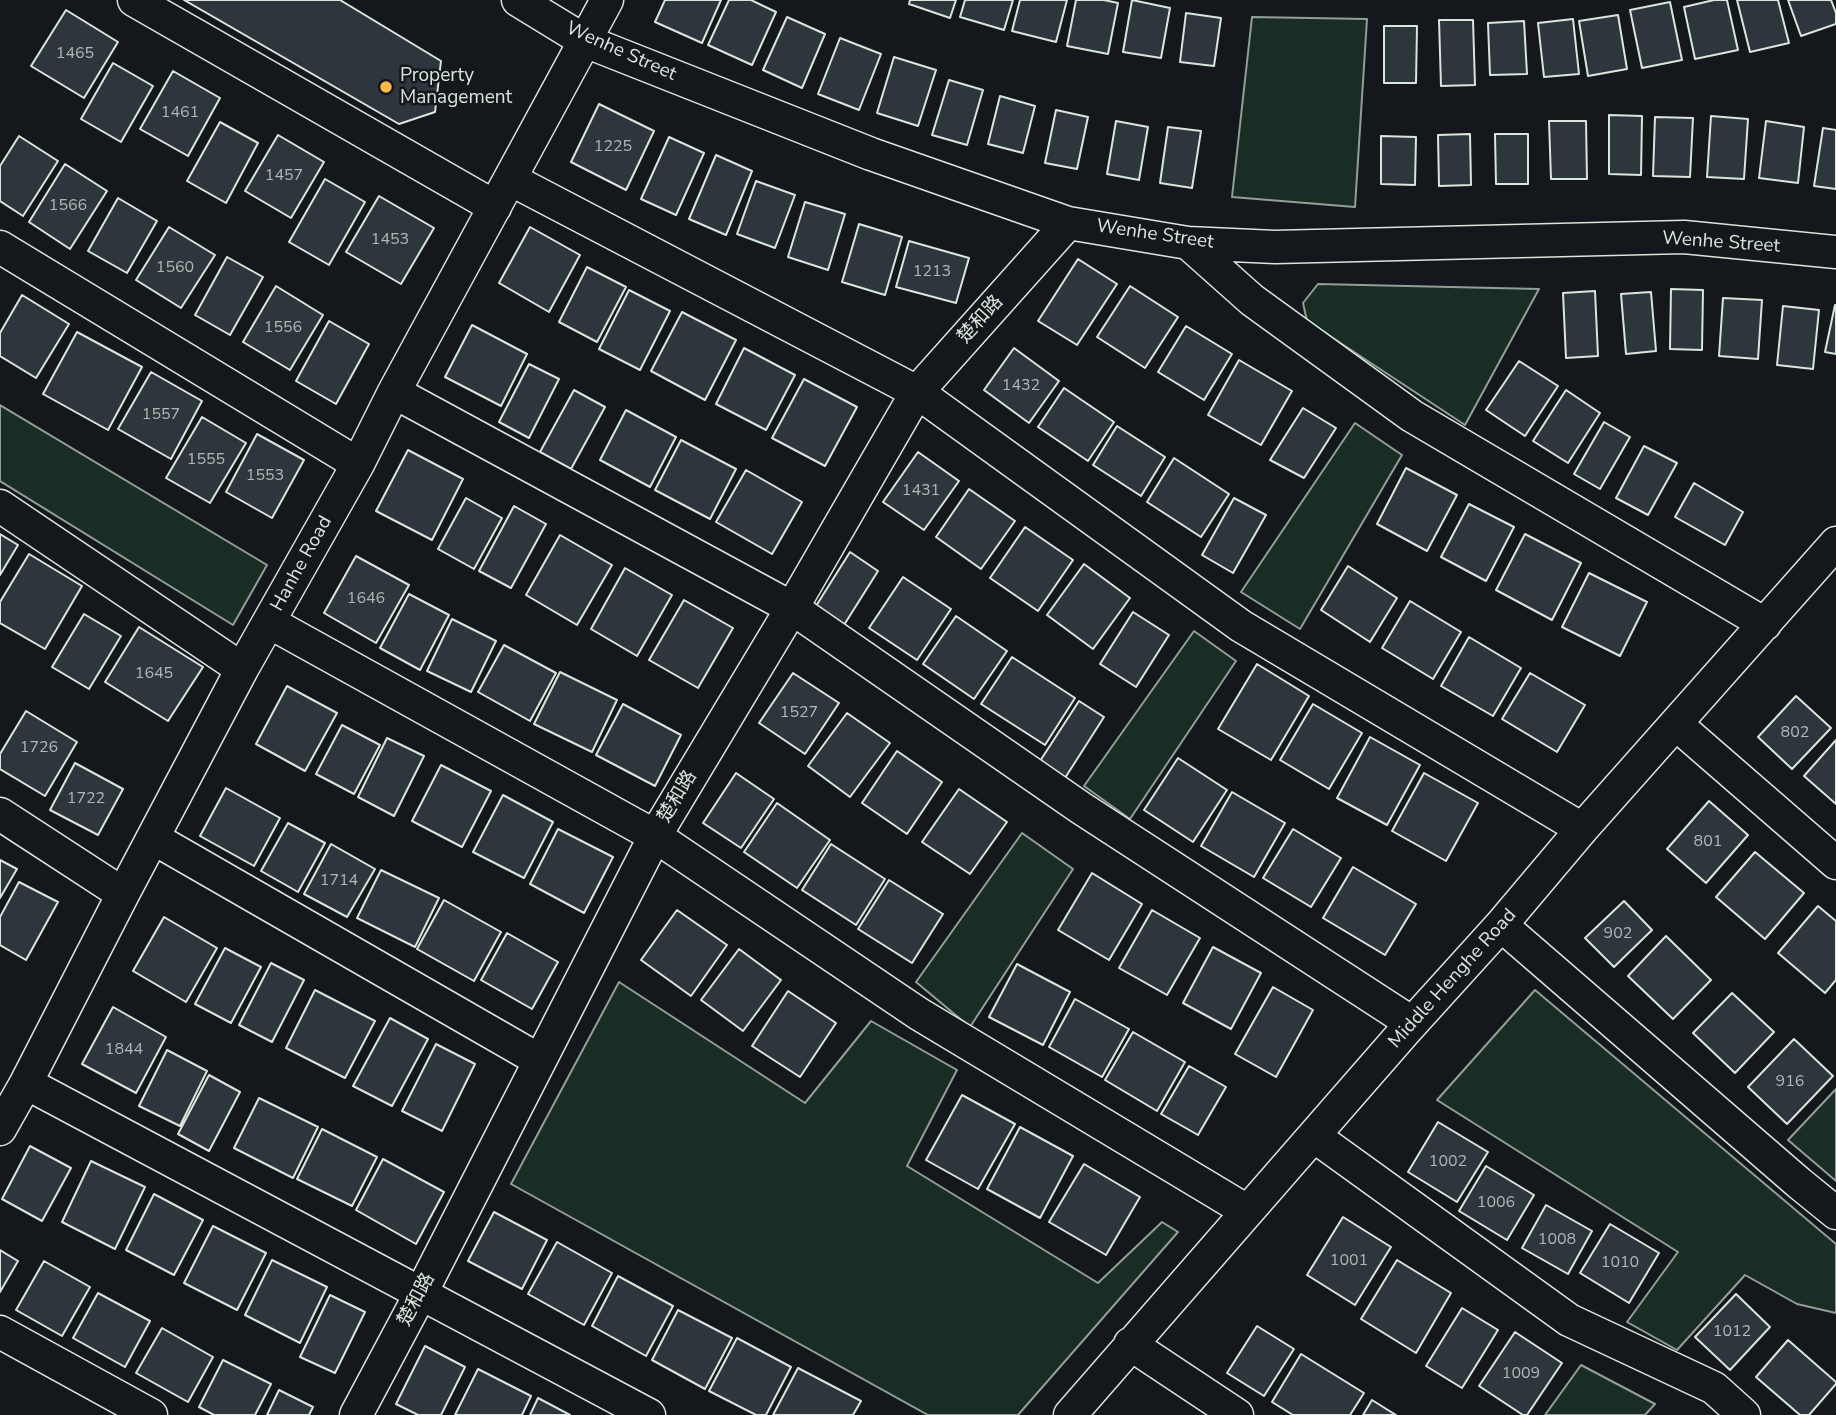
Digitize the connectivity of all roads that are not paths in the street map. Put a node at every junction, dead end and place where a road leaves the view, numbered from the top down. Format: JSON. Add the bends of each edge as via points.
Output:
{"nodes":[{"id":1,"x":134,"y":0,"type":"edge"},
{"id":2,"x":518,"y":0,"type":"edge"},
{"id":3,"x":607,"y":0,"type":"edge"},
{"id":4,"x":585,"y":41,"type":"junction"},
{"id":5,"x":510,"y":179,"type":"junction"},
{"id":6,"x":495,"y":207,"type":"junction"},
{"id":7,"x":1068,"y":223,"type":"junction"},
{"id":8,"x":1188,"y":243,"type":"junction"},
{"id":9,"x":0,"y":247,"type":"edge"},
{"id":10,"x":1836,"y":252,"type":"edge"},
{"id":11,"x":394,"y":392,"type":"junction"},
{"id":12,"x":917,"y":392,"type":"junction"},
{"id":13,"x":358,"y":464,"type":"junction"},
{"id":14,"x":0,"y":506,"type":"edge"},
{"id":15,"x":1836,"y":543,"type":"edge"},
{"id":16,"x":792,"y":608,"type":"junction"},
{"id":17,"x":269,"y":622,"type":"junction"},
{"id":18,"x":1765,"y":624,"type":"junction"},
{"id":19,"x":243,"y":669,"type":"junction"},
{"id":20,"x":1676,"y":724,"type":"junction"},
{"id":21,"x":0,"y":814,"type":"edge"},
{"id":22,"x":1582,"y":829,"type":"junction"},
{"id":23,"x":655,"y":836,"type":"junction"},
{"id":24,"x":153,"y":838,"type":"junction"},
{"id":25,"x":1836,"y":863,"type":"edge"},
{"id":26,"x":123,"y":894,"type":"junction"},
{"id":27,"x":1501,"y":925,"type":"junction"},
{"id":28,"x":1412,"y":1023,"type":"junction"},
{"id":29,"x":539,"y":1060,"type":"junction"},
{"id":30,"x":26,"y":1083,"type":"junction"},
{"id":31,"x":0,"y":1129,"type":"edge"},
{"id":32,"x":1314,"y":1136,"type":"junction"},
{"id":33,"x":1247,"y":1212,"type":"junction"},
{"id":34,"x":1836,"y":1213,"type":"edge"},
{"id":35,"x":421,"y":1293,"type":"junction"},
{"id":36,"x":0,"y":1332,"type":"edge"},
{"id":37,"x":1130,"y":1344,"type":"junction"},
{"id":38,"x":150,"y":1415,"type":"edge"},
{"id":39,"x":356,"y":1415,"type":"edge"},
{"id":40,"x":649,"y":1415,"type":"edge"},
{"id":41,"x":1070,"y":1415,"type":"edge"},
{"id":42,"x":1237,"y":1415,"type":"edge"},
{"id":43,"x":1744,"y":1415,"type":"edge"}],
"edges":[{"from":1,"to":6,"type":"street"},
{"from":2,"to":4,"type":"street","name":"Wenhe Street"},
{"from":3,"to":4,"type":"street","name":"Hanhe Road"},
{"from":4,"to":5,"type":"street","name":"Hanhe Road"},
{"from":4,"to":7,"type":"street","name":"Wenhe Street","via":[[871,154]]},
{"from":5,"to":6,"type":"street","name":"Hanhe Road"},
{"from":5,"to":12,"type":"street"},
{"from":6,"to":11,"type":"street","name":"Hanhe Road"},
{"from":7,"to":8,"type":"street","name":"Wenhe Street"},
{"from":7,"to":12,"type":"street","name":"楚和路"},
{"from":8,"to":10,"type":"street","name":"Wenhe Street","via":[[1275,247],[1684,237]]},
{"from":8,"to":18,"type":"street","via":[[1252,300],[1412,416]]},
{"from":9,"to":13,"type":"street"},
{"from":11,"to":13,"type":"street","name":"Hanhe Road"},
{"from":11,"to":16,"type":"street"},
{"from":12,"to":16,"type":"street","name":"楚和路"},
{"from":12,"to":22,"type":"street","via":[[1241,626]]},
{"from":13,"to":17,"type":"street","name":"Hanhe Road"},
{"from":14,"to":19,"type":"street"},
{"from":15,"to":18,"type":"street","name":"Middle Henghe Road"},
{"from":16,"to":23,"type":"street","name":"楚和路"},
{"from":16,"to":28,"type":"street","via":[[1082,808]]},
{"from":17,"to":19,"type":"street","name":"Hanhe Road"},
{"from":17,"to":23,"type":"street"},
{"from":18,"to":20,"type":"street","name":"Middle Henghe Road"},
{"from":19,"to":24,"type":"street","name":"Hanhe Road"},
{"from":20,"to":22,"type":"street","name":"Middle Henghe Road"},
{"from":20,"to":25,"type":"street"},
{"from":21,"to":26,"type":"street"},
{"from":22,"to":27,"type":"street","name":"Middle Henghe Road"},
{"from":23,"to":29,"type":"street","name":"楚和路"},
{"from":23,"to":33,"type":"street","via":[[919,1014]]},
{"from":24,"to":26,"type":"street","name":"Hanhe Road"},
{"from":24,"to":29,"type":"street"},
{"from":26,"to":30,"type":"street","name":"Hanhe Road"},
{"from":27,"to":28,"type":"street","name":"Middle Henghe Road"},
{"from":27,"to":34,"type":"street"},
{"from":28,"to":32,"type":"street","name":"Middle Henghe Road"},
{"from":29,"to":35,"type":"street","name":"楚和路"},
{"from":30,"to":31,"type":"street","name":"Hanhe Road"},
{"from":30,"to":35,"type":"street"},
{"from":32,"to":33,"type":"street","name":"Middle Henghe Road"},
{"from":32,"to":43,"type":"street","via":[[1569,1320],[1714,1388]]},
{"from":33,"to":37,"type":"street","name":"Middle Henghe Road"},
{"from":35,"to":39,"type":"street","name":"楚和路"},
{"from":35,"to":40,"type":"street"},
{"from":36,"to":38,"type":"street"},
{"from":37,"to":41,"type":"street","name":"Middle Henghe Road"},
{"from":37,"to":42,"type":"street"}]}
